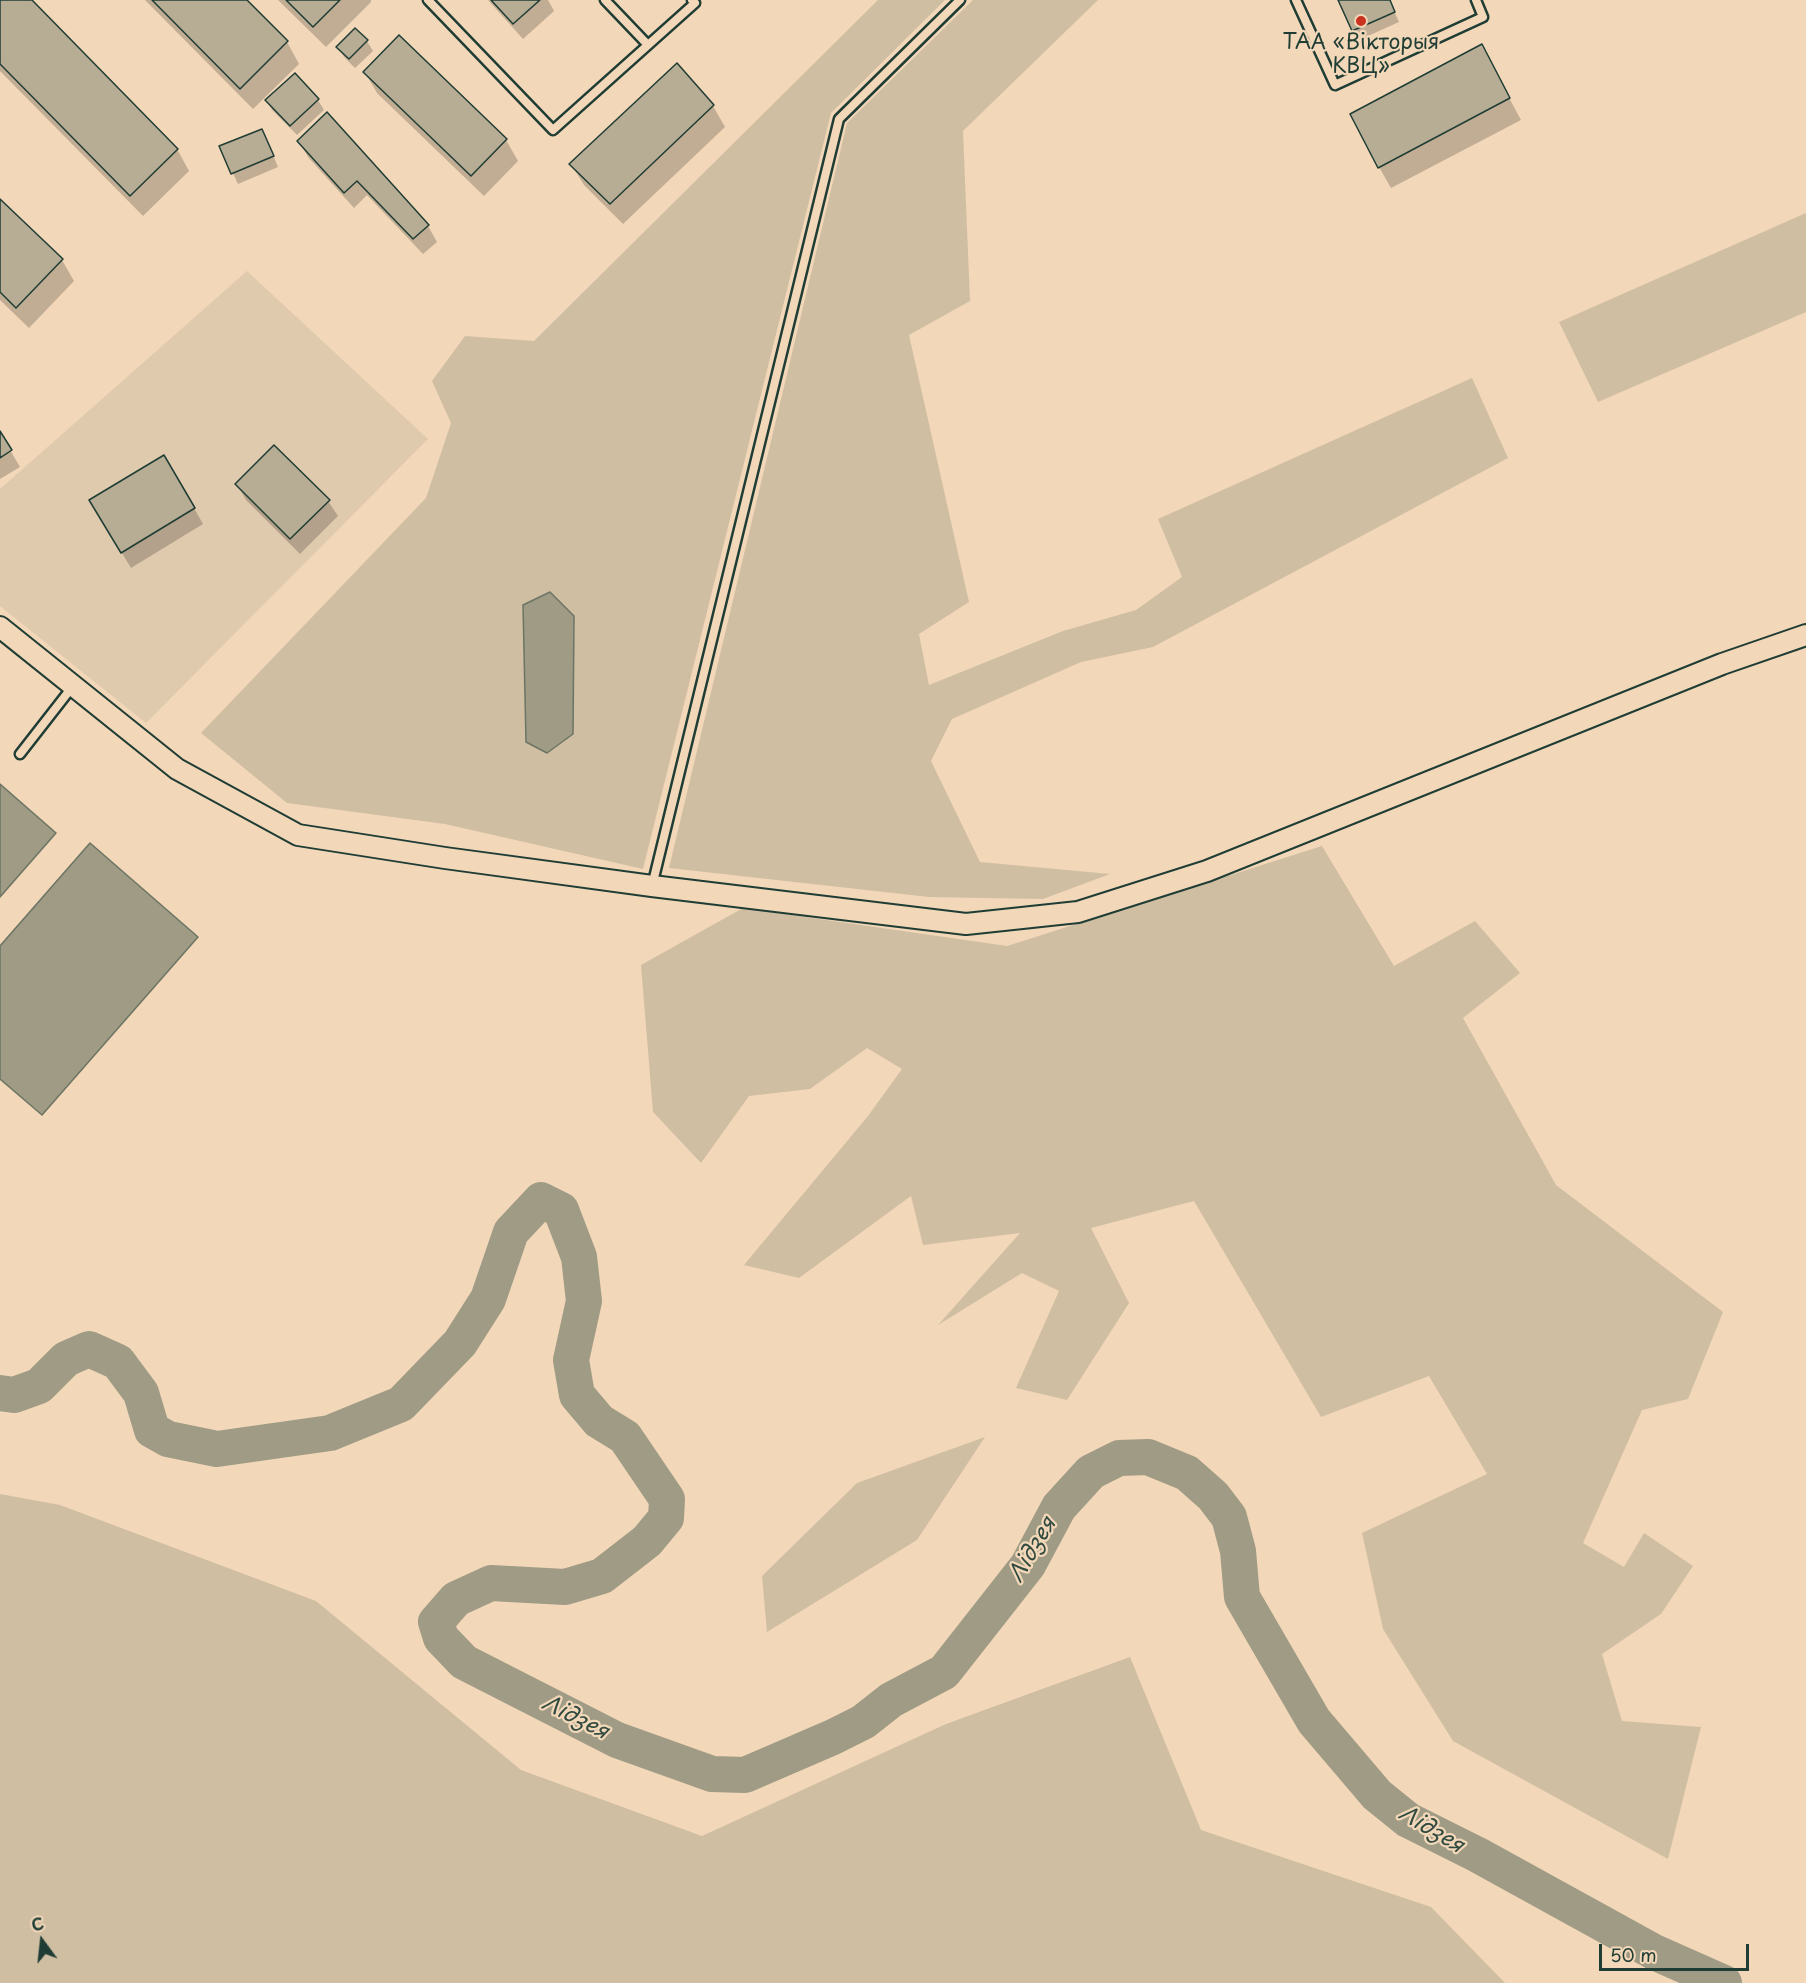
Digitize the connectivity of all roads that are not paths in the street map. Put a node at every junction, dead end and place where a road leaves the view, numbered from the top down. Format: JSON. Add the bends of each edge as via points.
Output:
{"nodes":[{"id":1,"x":428,"y":0,"type":"edge"},
{"id":2,"x":605,"y":0,"type":"edge"},
{"id":3,"x":692,"y":0,"type":"edge"},
{"id":4,"x":960,"y":0,"type":"edge"},
{"id":5,"x":1296,"y":0,"type":"edge"},
{"id":6,"x":1476,"y":0,"type":"edge"},
{"id":7,"x":648,"y":45,"type":"junction"},
{"id":8,"x":0,"y":627,"type":"edge"},
{"id":9,"x":1806,"y":635,"type":"edge"},
{"id":10,"x":74,"y":685,"type":"junction"},
{"id":11,"x":20,"y":754,"type":"dead end"},
{"id":12,"x":652,"y":886,"type":"junction"}],
"edges":[{"from":1,"to":7,"type":"lane","via":[[553,130]]},
{"from":2,"to":7,"type":"lane"},
{"from":3,"to":7,"type":"lane","via":[[695,3]]},
{"from":4,"to":12,"type":"lane","via":[[839,119]]},
{"from":5,"to":6,"type":"lane","via":[[1335,85],[1484,17]]},
{"from":8,"to":10,"type":"street"},
{"from":9,"to":12,"type":"street","via":[[1722,664],[1207,871],[1078,912],[966,924]]},
{"from":10,"to":11,"type":"lane"},
{"from":10,"to":12,"type":"street","via":[[177,769],[298,835]]}]}
